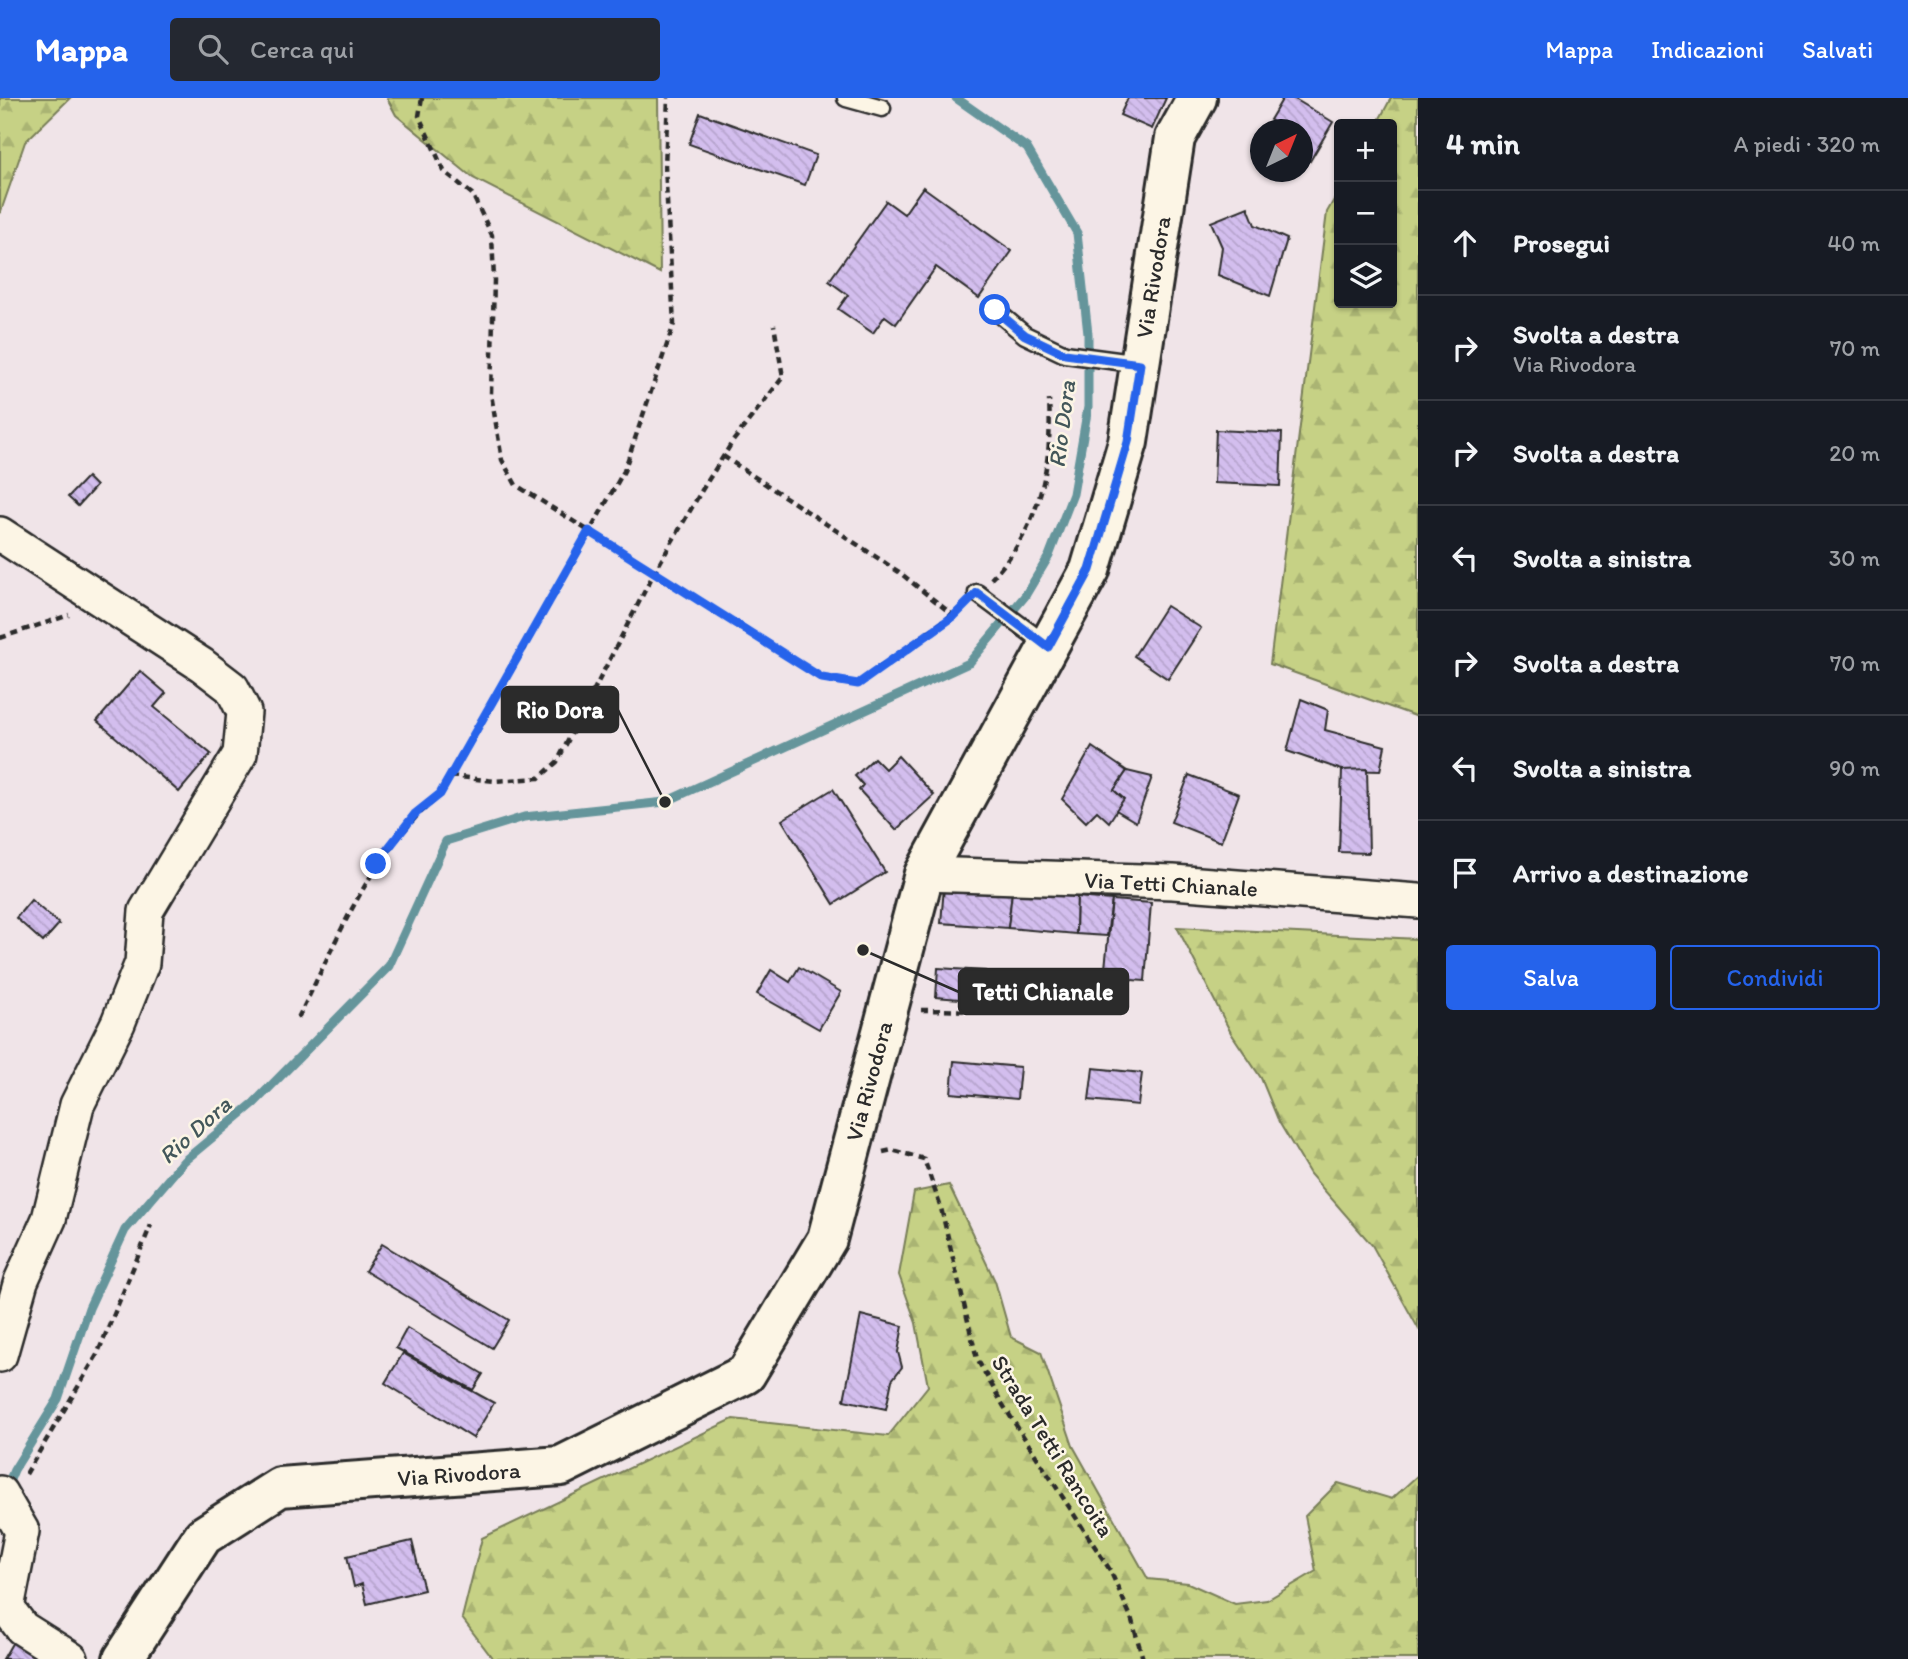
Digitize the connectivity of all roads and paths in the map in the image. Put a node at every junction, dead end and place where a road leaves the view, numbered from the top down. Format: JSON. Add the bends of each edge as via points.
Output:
{"nodes":[{"id":1,"x":422,"y":98,"type":"edge"},
{"id":2,"x":667,"y":98,"type":"edge"},
{"id":3,"x":846,"y":98,"type":"edge"},
{"id":4,"x":1197,"y":98,"type":"edge"},
{"id":5,"x":883,"y":108,"type":"dead end"},
{"id":6,"x":995,"y":310,"type":"dead end"},
{"id":7,"x":774,"y":325,"type":"dead end"},
{"id":8,"x":1121,"y":361,"type":"junction"},
{"id":9,"x":1049,"y":400,"type":"dead end"},
{"id":10,"x":723,"y":456,"type":"junction"},
{"id":11,"x":589,"y":531,"type":"junction"},
{"id":12,"x":0,"y":534,"type":"edge"},
{"id":13,"x":654,"y":573,"type":"junction"},
{"id":14,"x":977,"y":593,"type":"junction"},
{"id":15,"x":107,"y":603,"type":"junction"},
{"id":16,"x":954,"y":616,"type":"junction"},
{"id":17,"x":1034,"y":636,"type":"junction"},
{"id":18,"x":0,"y":638,"type":"edge"},
{"id":19,"x":450,"y":776,"type":"junction"},
{"id":20,"x":925,"y":874,"type":"junction"},
{"id":21,"x":1418,"y":901,"type":"edge"},
{"id":22,"x":888,"y":1009,"type":"junction"},
{"id":23,"x":989,"y":1011,"type":"dead end"},
{"id":24,"x":298,"y":1018,"type":"dead end"},
{"id":25,"x":848,"y":1159,"type":"junction"},
{"id":26,"x":151,"y":1226,"type":"dead end"},
{"id":27,"x":0,"y":1355,"type":"edge"},
{"id":28,"x":11,"y":1493,"type":"edge"},
{"id":29,"x":71,"y":1659,"type":"edge"},
{"id":30,"x":123,"y":1659,"type":"edge"},
{"id":31,"x":1143,"y":1659,"type":"edge"}],
"edges":[{"from":1,"to":11,"type":"path","via":[[419,116],[444,171],[472,194],[492,235],[491,394],[502,460],[516,485]]},
{"from":2,"to":11,"type":"path","via":[[664,166],[674,324],[624,471]]},
{"from":3,"to":5,"type":"lane"},
{"from":4,"to":8,"type":"street","name":"Via Rivodora","via":[[1175,138]]},
{"from":6,"to":8,"type":"lane","via":[[1025,335],[1065,354]]},
{"from":7,"to":10,"type":"path","via":[[783,377]]},
{"from":8,"to":17,"type":"street","name":"Via Rivodora","via":[[1128,442],[1090,570]]},
{"from":9,"to":14,"type":"path","via":[[1052,442],[1045,482],[1011,559]]},
{"from":10,"to":13,"type":"path"},
{"from":10,"to":16,"type":"path","via":[[899,572]]},
{"from":11,"to":13,"type":"path"},
{"from":11,"to":19,"type":"path"},
{"from":12,"to":15,"type":"street"},
{"from":13,"to":16,"type":"path","via":[[822,678],[858,684]]},
{"from":13,"to":19,"type":"path","via":[[557,762],[539,778],[495,781]]},
{"from":14,"to":16,"type":"path"},
{"from":14,"to":17,"type":"lane"},
{"from":15,"to":18,"type":"path"},
{"from":15,"to":27,"type":"street","via":[[232,688],[244,712],[240,754],[146,911],[142,963],[77,1105],[49,1219],[21,1281]]},
{"from":17,"to":20,"type":"street","name":"Via Rivodora"},
{"from":19,"to":24,"type":"path","via":[[440,794],[415,814],[376,864]]},
{"from":20,"to":21,"type":"street","name":"Via Tetti Chianale","via":[[1173,882]]},
{"from":20,"to":22,"type":"street","name":"Via Rivodora"},
{"from":22,"to":23,"type":"path"},
{"from":22,"to":25,"type":"street","name":"Via Rivodora"},
{"from":25,"to":30,"type":"street","name":"Via Rivodora","via":[[827,1239],[746,1374],[561,1466],[280,1487],[203,1536]]},
{"from":25,"to":31,"type":"path","name":"Strada Tetti Rancoita","via":[[892,1150],[924,1159],[941,1208],[977,1359],[1110,1570],[1132,1617]]},
{"from":26,"to":28,"type":"path","via":[[97,1355]]},
{"from":28,"to":29,"type":"street","via":[[22,1531],[7,1608],[22,1628]]}]}
